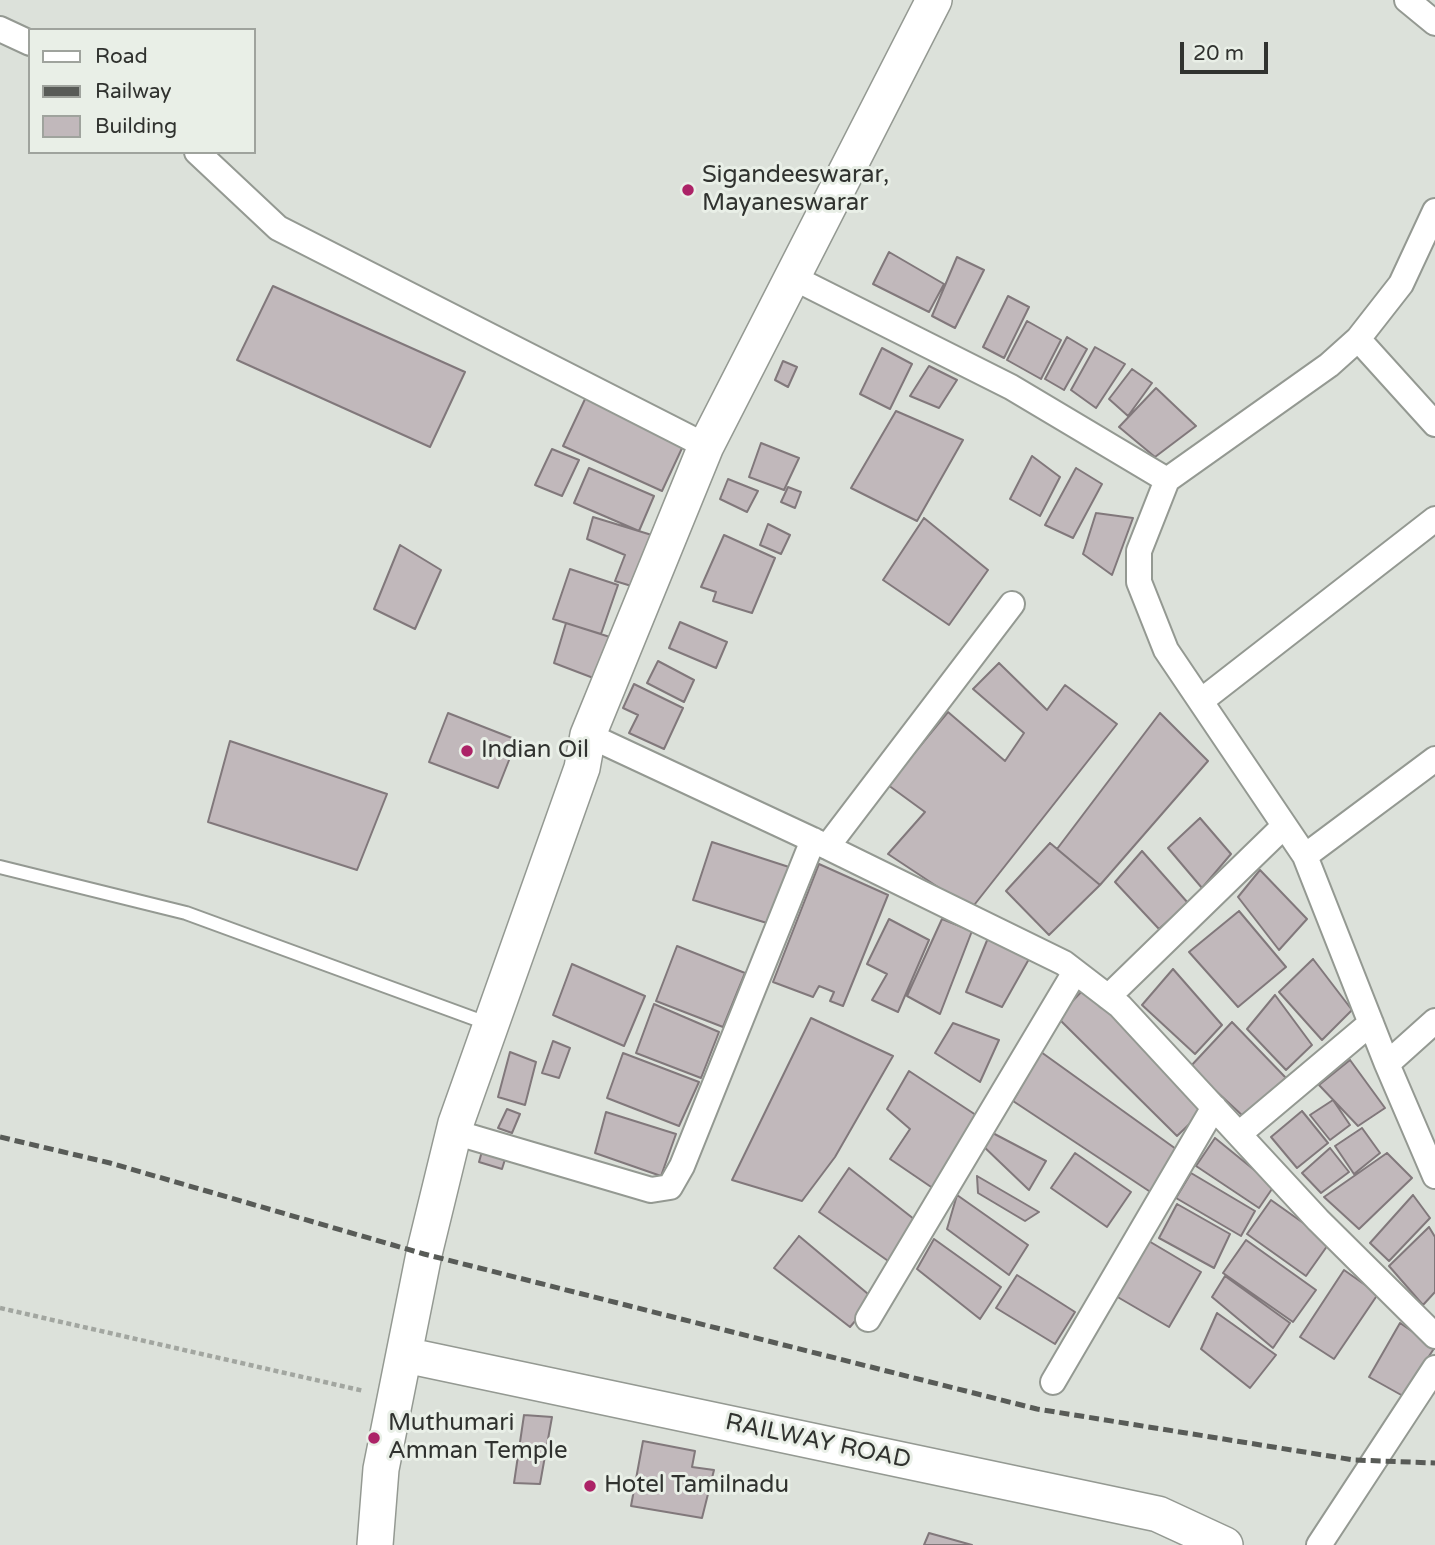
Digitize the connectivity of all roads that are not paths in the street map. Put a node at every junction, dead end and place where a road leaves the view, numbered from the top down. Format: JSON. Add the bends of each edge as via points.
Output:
{"nodes":[{"id":1,"x":934,"y":0,"type":"edge"},
{"id":2,"x":1407,"y":0,"type":"edge"},
{"id":3,"x":1435,"y":23,"type":"edge"},
{"id":4,"x":0,"y":29,"type":"edge"},
{"id":5,"x":28,"y":42,"type":"edge"},
{"id":6,"x":199,"y":154,"type":"edge"},
{"id":7,"x":1435,"y":211,"type":"edge"},
{"id":8,"x":792,"y":277,"type":"junction"},
{"id":9,"x":1358,"y":339,"type":"junction"},
{"id":10,"x":1435,"y":424,"type":"edge"},
{"id":11,"x":706,"y":446,"type":"junction"},
{"id":12,"x":1167,"y":480,"type":"junction"},
{"id":13,"x":1435,"y":519,"type":"edge"},
{"id":14,"x":1012,"y":604,"type":"dead end"},
{"id":15,"x":1201,"y":701,"type":"junction"},
{"id":16,"x":588,"y":735,"type":"junction"},
{"id":17,"x":1435,"y":759,"type":"edge"},
{"id":18,"x":1284,"y":826,"type":"junction"},
{"id":19,"x":820,"y":844,"type":"junction"},
{"id":20,"x":1305,"y":856,"type":"junction"},
{"id":21,"x":0,"y":867,"type":"edge"},
{"id":22,"x":1075,"y":972,"type":"junction"},
{"id":23,"x":1108,"y":997,"type":"junction"},
{"id":24,"x":1435,"y":1021,"type":"edge"},
{"id":25,"x":1371,"y":1023,"type":"junction"},
{"id":26,"x":491,"y":1025,"type":"junction"},
{"id":27,"x":1387,"y":1064,"type":"junction"},
{"id":28,"x":1214,"y":1107,"type":"junction"},
{"id":29,"x":454,"y":1132,"type":"junction"},
{"id":30,"x":1239,"y":1134,"type":"junction"},
{"id":31,"x":1435,"y":1176,"type":"edge"},
{"id":32,"x":868,"y":1319,"type":"dead end"},
{"id":33,"x":1435,"y":1336,"type":"edge"},
{"id":34,"x":405,"y":1354,"type":"junction"},
{"id":35,"x":1435,"y":1368,"type":"edge"},
{"id":36,"x":1053,"y":1382,"type":"dead end"},
{"id":37,"x":375,"y":1545,"type":"edge"},
{"id":38,"x":1225,"y":1545,"type":"edge"},
{"id":39,"x":1319,"y":1545,"type":"edge"}],
"edges":[{"from":1,"to":8,"type":"main road"},
{"from":2,"to":3,"type":"street"},
{"from":4,"to":5,"type":"street"},
{"from":6,"to":11,"type":"street","via":[[278,228]]},
{"from":7,"to":9,"type":"street","via":[[1401,284]]},
{"from":8,"to":11,"type":"main road"},
{"from":8,"to":12,"type":"street","via":[[1011,387]]},
{"from":9,"to":10,"type":"street"},
{"from":9,"to":12,"type":"street","via":[[1329,365]]},
{"from":11,"to":16,"type":"main road"},
{"from":12,"to":15,"type":"street","via":[[1139,551],[1139,582],[1166,650]]},
{"from":13,"to":15,"type":"street"},
{"from":14,"to":19,"type":"street"},
{"from":15,"to":18,"type":"street"},
{"from":16,"to":19,"type":"street"},
{"from":16,"to":26,"type":"main road","via":[[582,768]]},
{"from":17,"to":20,"type":"street"},
{"from":18,"to":20,"type":"street"},
{"from":18,"to":23,"type":"street"},
{"from":19,"to":22,"type":"street"},
{"from":19,"to":29,"type":"street","via":[[670,1187],[651,1190]]},
{"from":20,"to":25,"type":"street"},
{"from":21,"to":26,"type":"lane","via":[[186,913]]},
{"from":22,"to":23,"type":"street"},
{"from":22,"to":32,"type":"street"},
{"from":23,"to":28,"type":"street"},
{"from":24,"to":27,"type":"street"},
{"from":25,"to":27,"type":"street"},
{"from":25,"to":30,"type":"street"},
{"from":26,"to":29,"type":"main road"},
{"from":27,"to":31,"type":"street"},
{"from":28,"to":30,"type":"street"},
{"from":28,"to":36,"type":"street"},
{"from":29,"to":34,"type":"main road"},
{"from":30,"to":33,"type":"street"},
{"from":34,"to":37,"type":"main road","via":[[380,1469]]},
{"from":34,"to":38,"type":"main road","name":"RAILWAY ROAD","via":[[1158,1514]]},
{"from":35,"to":39,"type":"street"}]}
